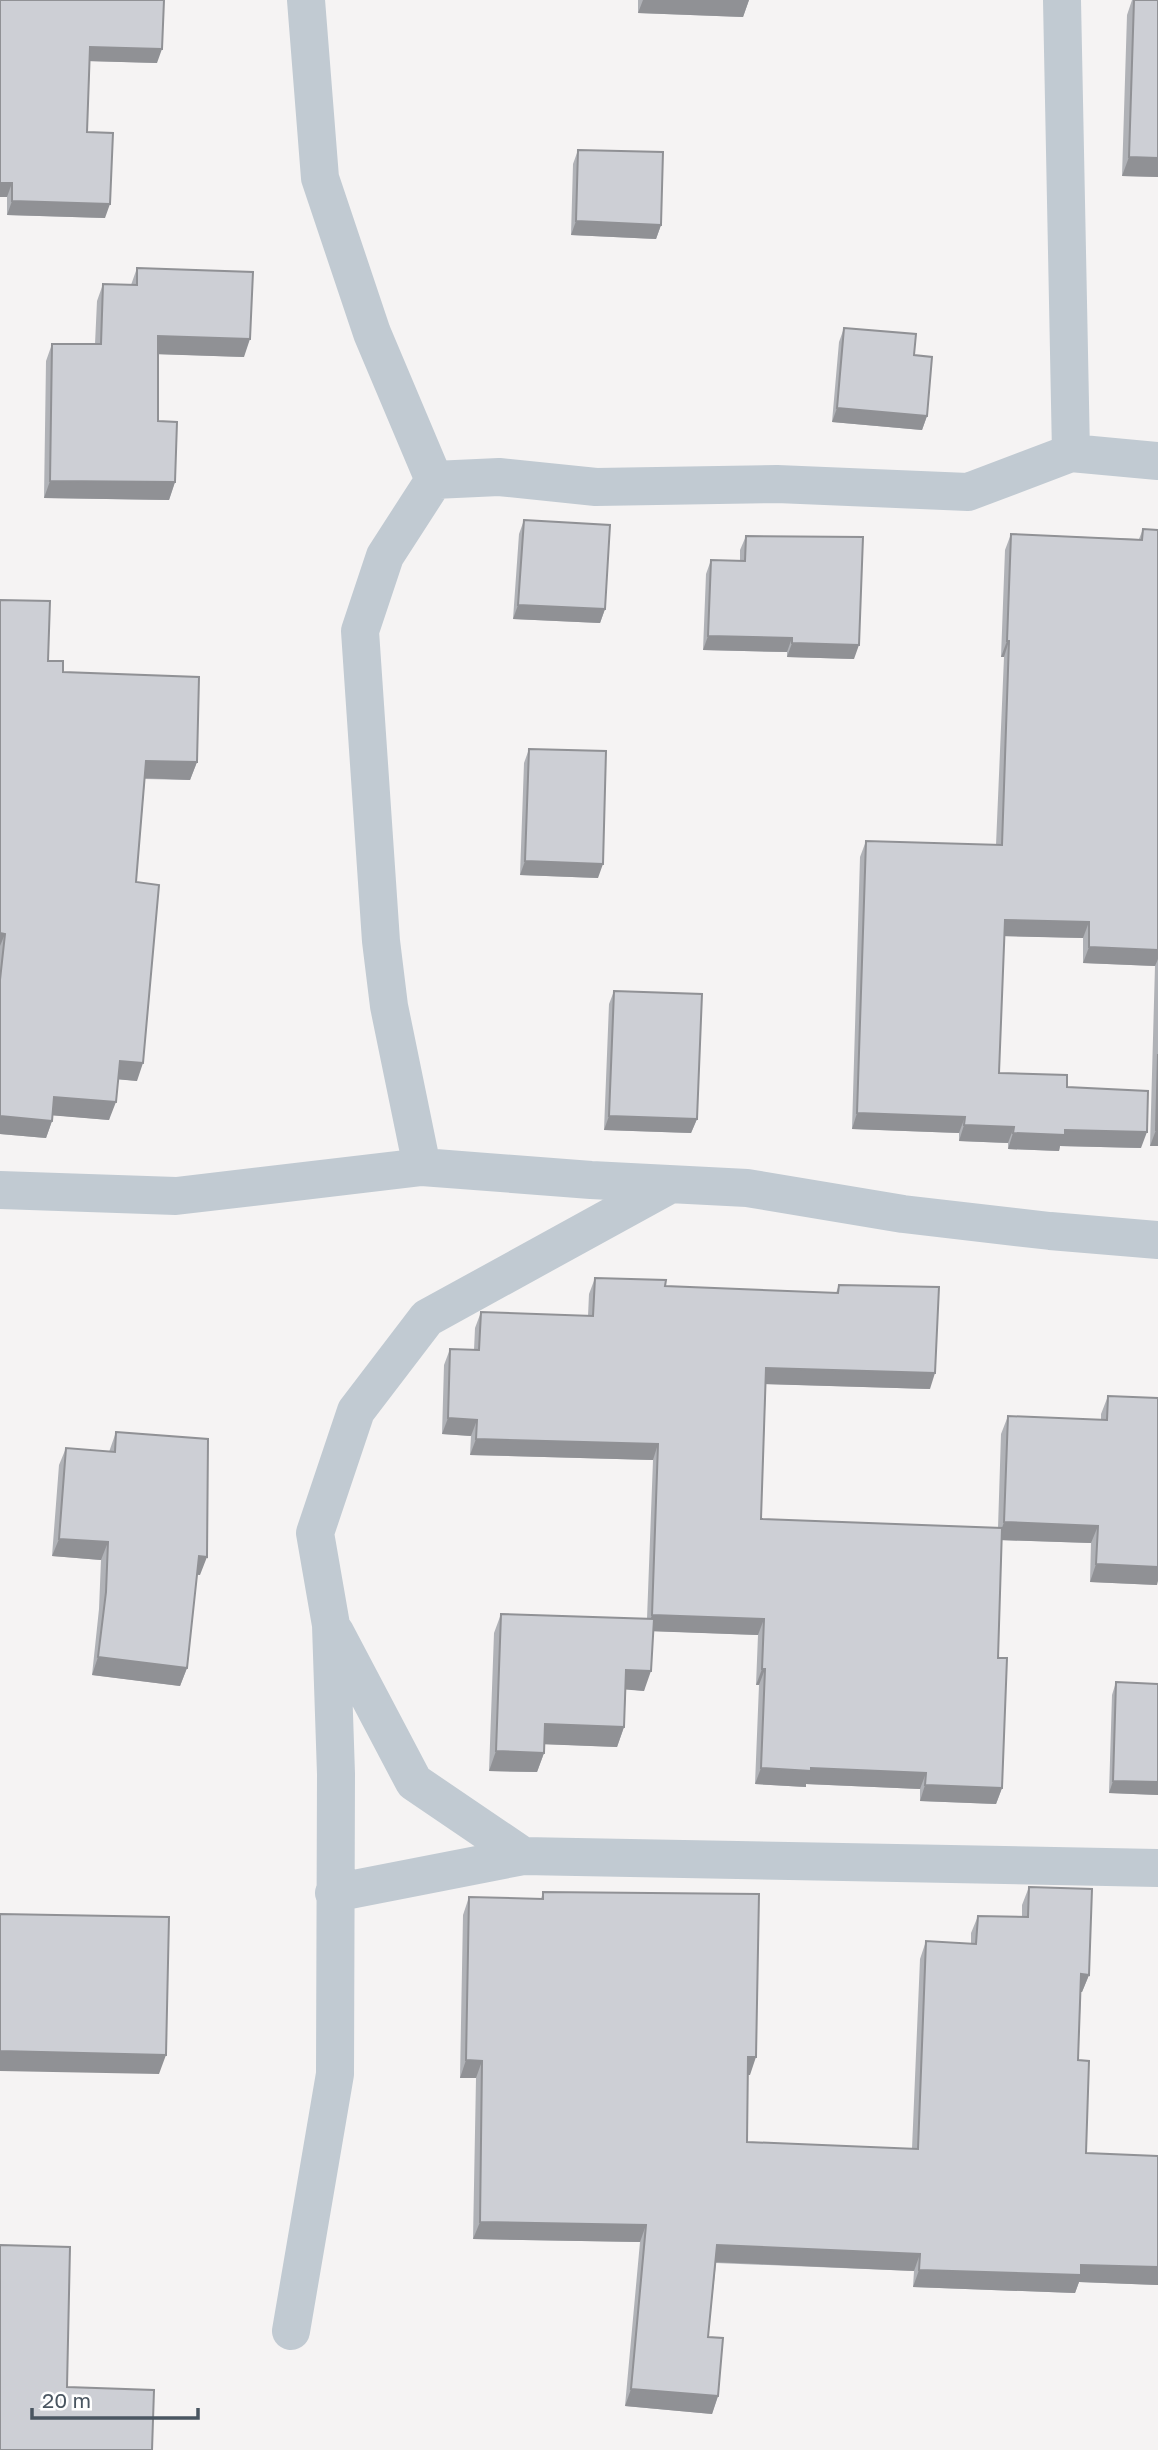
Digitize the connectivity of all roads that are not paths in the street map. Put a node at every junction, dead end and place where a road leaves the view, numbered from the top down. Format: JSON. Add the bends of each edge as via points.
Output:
{"nodes":[{"id":1,"x":306,"y":0,"type":"edge"},
{"id":2,"x":1062,"y":0,"type":"edge"},
{"id":3,"x":1071,"y":453,"type":"junction"},
{"id":4,"x":1158,"y":461,"type":"edge"},
{"id":5,"x":434,"y":480,"type":"junction"},
{"id":6,"x":422,"y":1167,"type":"junction"},
{"id":7,"x":669,"y":1185,"type":"junction"},
{"id":8,"x":0,"y":1190,"type":"edge"},
{"id":9,"x":1158,"y":1240,"type":"edge"},
{"id":10,"x":331,"y":1625,"type":"junction"},
{"id":11,"x":523,"y":1856,"type":"junction"},
{"id":12,"x":1158,"y":1868,"type":"edge"},
{"id":13,"x":334,"y":1893,"type":"junction"},
{"id":14,"x":290,"y":2332,"type":"dead end"}],
"edges":[{"from":1,"to":5,"type":"street","via":[[320,178],[372,333]]},
{"from":2,"to":3,"type":"street"},
{"from":3,"to":4,"type":"street"},
{"from":3,"to":5,"type":"street","via":[[968,492],[777,484],[596,487],[499,477]]},
{"from":5,"to":6,"type":"street","via":[[385,556],[360,631],[388,1006]]},
{"from":6,"to":7,"type":"street"},
{"from":6,"to":8,"type":"street","via":[[176,1196]]},
{"from":7,"to":9,"type":"street","via":[[747,1188],[903,1214]]},
{"from":7,"to":10,"type":"street","via":[[427,1318],[356,1411],[315,1533]]},
{"from":10,"to":11,"type":"street","via":[[414,1782]]},
{"from":10,"to":13,"type":"street"},
{"from":11,"to":12,"type":"street"},
{"from":11,"to":13,"type":"street"},
{"from":13,"to":14,"type":"street","via":[[335,2074]]}]}
